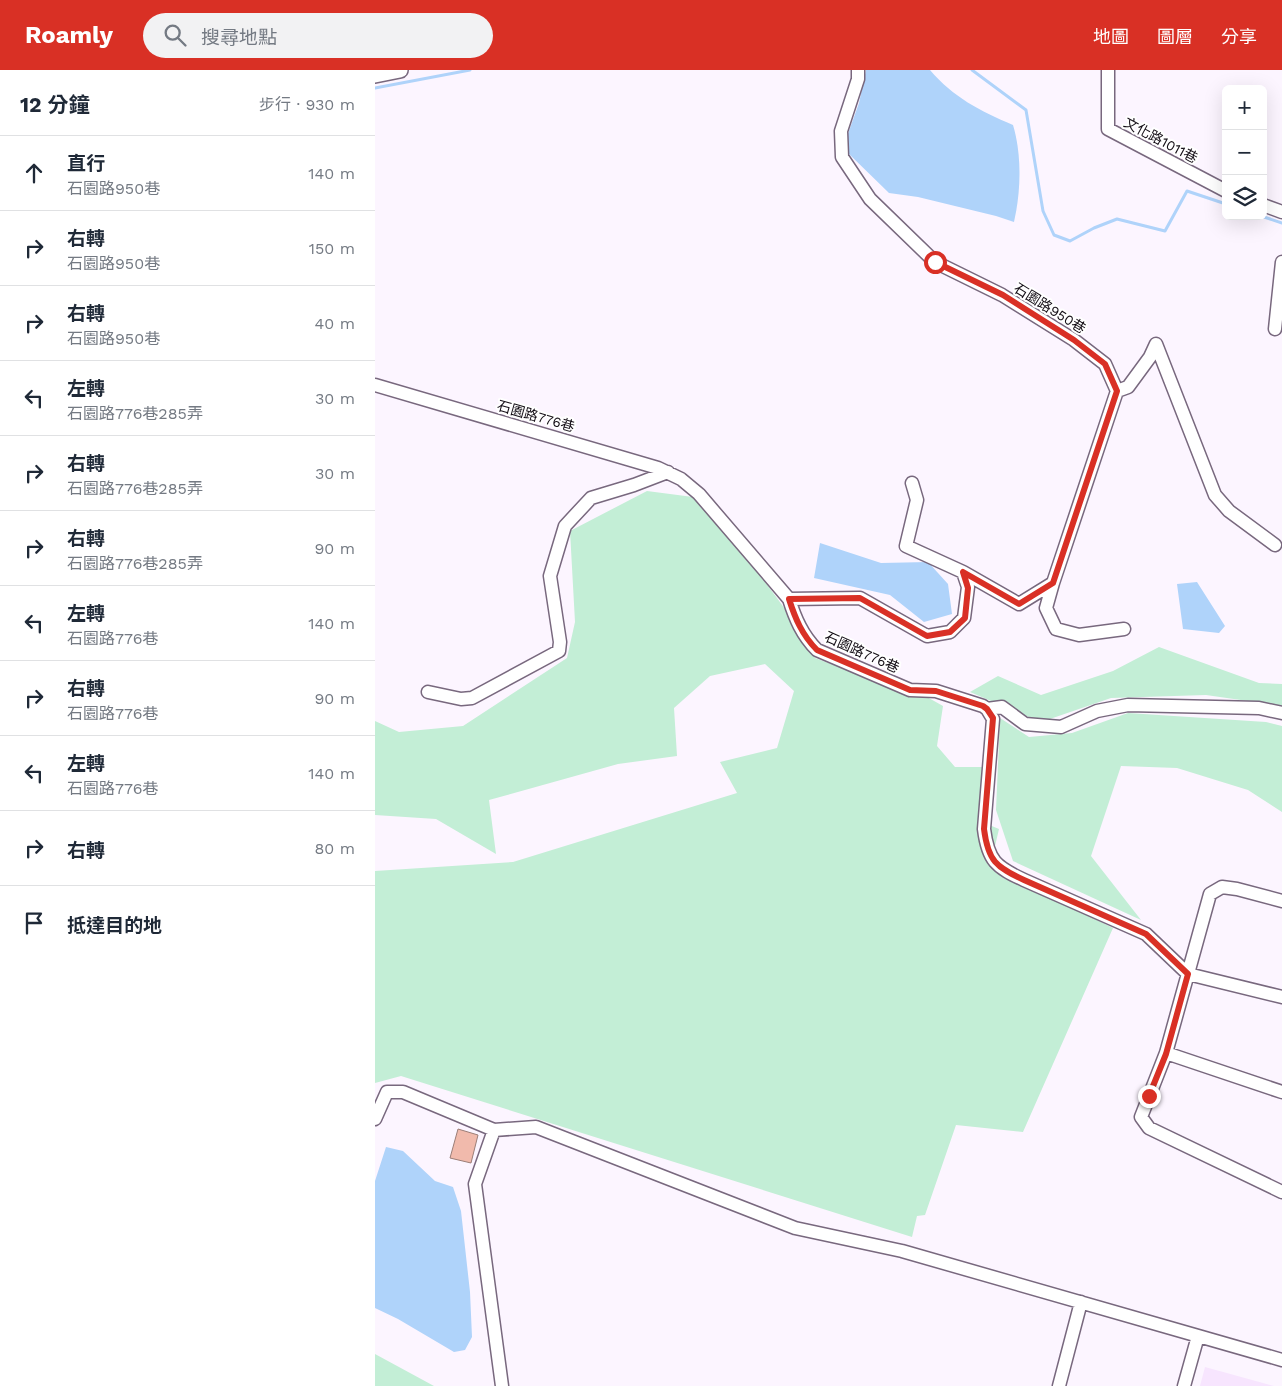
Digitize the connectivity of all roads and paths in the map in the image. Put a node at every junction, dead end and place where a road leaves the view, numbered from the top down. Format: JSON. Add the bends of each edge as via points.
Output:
{"nodes":[{"id":1,"x":399,"y":70,"type":"edge"},
{"id":2,"x":858,"y":70,"type":"edge"},
{"id":3,"x":1109,"y":70,"type":"edge"},
{"id":4,"x":375,"y":75,"type":"edge"},
{"id":5,"x":1222,"y":189,"type":"edge"},
{"id":6,"x":1267,"y":206,"type":"edge"},
{"id":7,"x":1282,"y":212,"type":"edge"},
{"id":8,"x":1282,"y":262,"type":"edge"},
{"id":9,"x":1275,"y":329,"type":"dead end"},
{"id":10,"x":375,"y":385,"type":"edge"},
{"id":11,"x":1117,"y":391,"type":"junction"},
{"id":12,"x":668,"y":472,"type":"junction"},
{"id":13,"x":912,"y":483,"type":"dead end"},
{"id":14,"x":1275,"y":546,"type":"dead end"},
{"id":15,"x":963,"y":572,"type":"junction"},
{"id":16,"x":1053,"y":583,"type":"junction"},
{"id":17,"x":789,"y":599,"type":"junction"},
{"id":18,"x":1124,"y":629,"type":"dead end"},
{"id":19,"x":428,"y":692,"type":"dead end"},
{"id":20,"x":987,"y":709,"type":"junction"},
{"id":21,"x":1282,"y":713,"type":"edge"},
{"id":22,"x":1282,"y":901,"type":"edge"},
{"id":23,"x":1188,"y":974,"type":"junction"},
{"id":24,"x":1282,"y":997,"type":"edge"},
{"id":25,"x":1166,"y":1054,"type":"junction"},
{"id":26,"x":1282,"y":1092,"type":"edge"},
{"id":27,"x":375,"y":1119,"type":"edge"},
{"id":28,"x":494,"y":1130,"type":"junction"},
{"id":29,"x":1282,"y":1192,"type":"edge"},
{"id":30,"x":1081,"y":1302,"type":"junction"},
{"id":31,"x":1198,"y":1336,"type":"junction"},
{"id":32,"x":1282,"y":1360,"type":"edge"},
{"id":33,"x":502,"y":1386,"type":"edge"},
{"id":34,"x":1059,"y":1386,"type":"edge"},
{"id":35,"x":1184,"y":1386,"type":"edge"}],
"edges":[{"from":1,"to":4,"type":"main road"},
{"from":2,"to":11,"type":"lane","name":"石園路950巷","via":[[841,131],[842,157],[870,199],[935,262],[1003,295],[1074,340],[1105,364]]},
{"from":3,"to":5,"type":"lane","name":"文化路1011巷","via":[[1108,130]]},
{"from":6,"to":7,"type":"lane"},
{"from":8,"to":9,"type":"lane"},
{"from":10,"to":12,"type":"lane","name":"石園路776巷"},
{"from":11,"to":14,"type":"lane","via":[[1128,387],[1156,344],[1215,495],[1229,511]]},
{"from":11,"to":16,"type":"lane"},
{"from":12,"to":17,"type":"lane","name":"石園路776巷","via":[[681,478],[699,494]]},
{"from":12,"to":19,"type":"lane","via":[[591,498],[565,526],[550,576],[561,642],[559,651],[472,698]]},
{"from":13,"to":15,"type":"lane","via":[[917,500],[907,546]]},
{"from":15,"to":16,"type":"lane","via":[[1019,604]]},
{"from":15,"to":17,"type":"lane","via":[[968,588],[965,618],[950,632],[927,636],[860,598]]},
{"from":16,"to":18,"type":"lane","via":[[1046,608],[1056,629],[1079,635]]},
{"from":17,"to":20,"type":"lane","name":"石園路776巷","via":[[799,626],[817,650],[910,690],[953,695]]},
{"from":20,"to":21,"type":"lane","name":"石園路776巷","via":[[1002,707],[1025,724],[1061,727],[1097,711],[1128,704],[1259,708]]},
{"from":20,"to":23,"type":"lane","via":[[993,718],[984,829],[986,845],[993,860],[1006,872],[1146,934]]},
{"from":22,"to":23,"type":"lane","via":[[1222,887],[1210,894]]},
{"from":23,"to":24,"type":"lane"},
{"from":23,"to":25,"type":"lane"},
{"from":25,"to":26,"type":"lane"},
{"from":25,"to":29,"type":"lane","via":[[1141,1117],[1149,1128]]},
{"from":27,"to":28,"type":"lane","via":[[387,1092],[403,1092]]},
{"from":28,"to":30,"type":"lane","via":[[536,1127],[795,1228],[902,1251]]},
{"from":28,"to":33,"type":"lane","via":[[475,1184]]},
{"from":30,"to":31,"type":"lane"},
{"from":30,"to":34,"type":"lane"},
{"from":31,"to":32,"type":"lane"},
{"from":31,"to":35,"type":"lane"}]}
